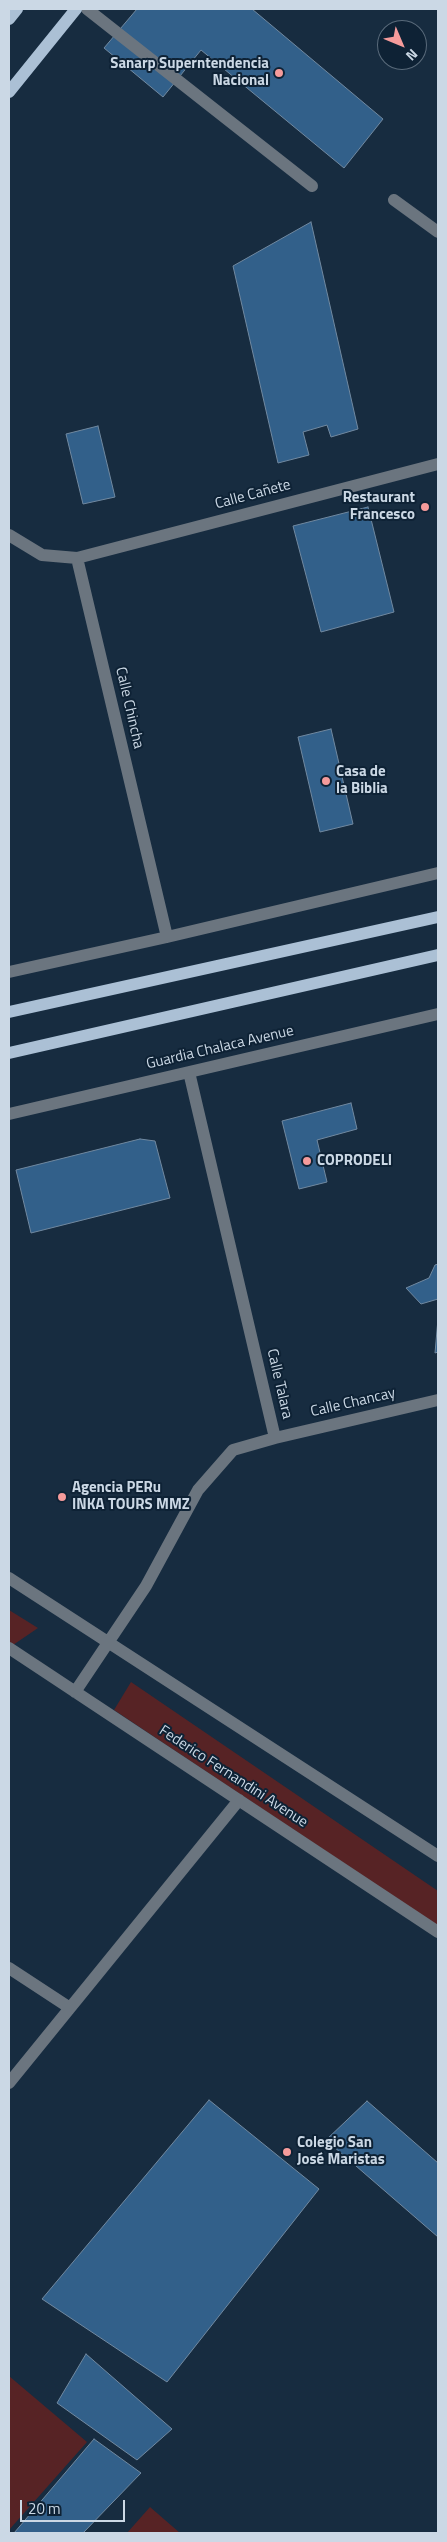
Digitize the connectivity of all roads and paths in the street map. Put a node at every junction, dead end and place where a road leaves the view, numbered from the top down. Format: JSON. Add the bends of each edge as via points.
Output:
{"nodes":[{"id":1,"x":17,"y":9,"type":"edge"},
{"id":2,"x":76,"y":9,"type":"edge"},
{"id":3,"x":88,"y":9,"type":"edge"},
{"id":4,"x":9,"y":19,"type":"edge"},
{"id":5,"x":9,"y":92,"type":"edge"},
{"id":6,"x":312,"y":186,"type":"dead end"},
{"id":7,"x":394,"y":200,"type":"dead end"},
{"id":8,"x":438,"y":232,"type":"edge"},
{"id":9,"x":438,"y":464,"type":"edge"},
{"id":10,"x":9,"y":535,"type":"edge"},
{"id":11,"x":77,"y":558,"type":"junction"},
{"id":12,"x":438,"y":873,"type":"edge"},
{"id":13,"x":438,"y":917,"type":"edge"},
{"id":14,"x":167,"y":937,"type":"junction"},
{"id":15,"x":438,"y":955,"type":"edge"},
{"id":16,"x":9,"y":972,"type":"edge"},
{"id":17,"x":9,"y":1012,"type":"edge"},
{"id":18,"x":438,"y":1014,"type":"edge"},
{"id":19,"x":9,"y":1053,"type":"edge"},
{"id":20,"x":189,"y":1072,"type":"junction"},
{"id":21,"x":9,"y":1114,"type":"edge"},
{"id":22,"x":438,"y":1400,"type":"edge"},
{"id":23,"x":275,"y":1438,"type":"junction"},
{"id":24,"x":9,"y":1578,"type":"edge"},
{"id":25,"x":108,"y":1642,"type":"junction"},
{"id":26,"x":9,"y":1648,"type":"edge"},
{"id":27,"x":75,"y":1692,"type":"junction"},
{"id":28,"x":239,"y":1800,"type":"junction"},
{"id":29,"x":438,"y":1856,"type":"edge"},
{"id":30,"x":438,"y":1932,"type":"edge"},
{"id":31,"x":9,"y":1968,"type":"edge"},
{"id":32,"x":70,"y":2008,"type":"junction"},
{"id":33,"x":9,"y":2083,"type":"edge"}],
"edges":[{"from":1,"to":4,"type":"main road"},
{"from":2,"to":5,"type":"main road"},
{"from":3,"to":6,"type":"street"},
{"from":7,"to":8,"type":"street"},
{"from":9,"to":11,"type":"street","name":"Calle Cañete"},
{"from":10,"to":11,"type":"street","via":[[42,555]]},
{"from":11,"to":14,"type":"street","name":"Calle Chincha"},
{"from":12,"to":14,"type":"street"},
{"from":13,"to":17,"type":"main road"},
{"from":14,"to":16,"type":"street"},
{"from":15,"to":19,"type":"main road"},
{"from":18,"to":20,"type":"street","name":"Guardia Chalaca Avenue"},
{"from":20,"to":21,"type":"street","name":"Guardia Chalaca Avenue"},
{"from":20,"to":23,"type":"street","name":"Calle Talara"},
{"from":22,"to":23,"type":"street","name":"Calle Chancay"},
{"from":23,"to":25,"type":"street","name":"Calle Talara","via":[[233,1450],[198,1490],[146,1586]]},
{"from":24,"to":25,"type":"street"},
{"from":25,"to":27,"type":"street","name":"Calle Talara"},
{"from":25,"to":29,"type":"street"},
{"from":26,"to":27,"type":"street","name":"Federico Fernandini Avenue"},
{"from":27,"to":28,"type":"street","name":"Federico Fernandini Avenue"},
{"from":28,"to":30,"type":"street","name":"Federico Fernandini Avenue"},
{"from":28,"to":32,"type":"street"},
{"from":31,"to":32,"type":"street"},
{"from":32,"to":33,"type":"street"}]}
